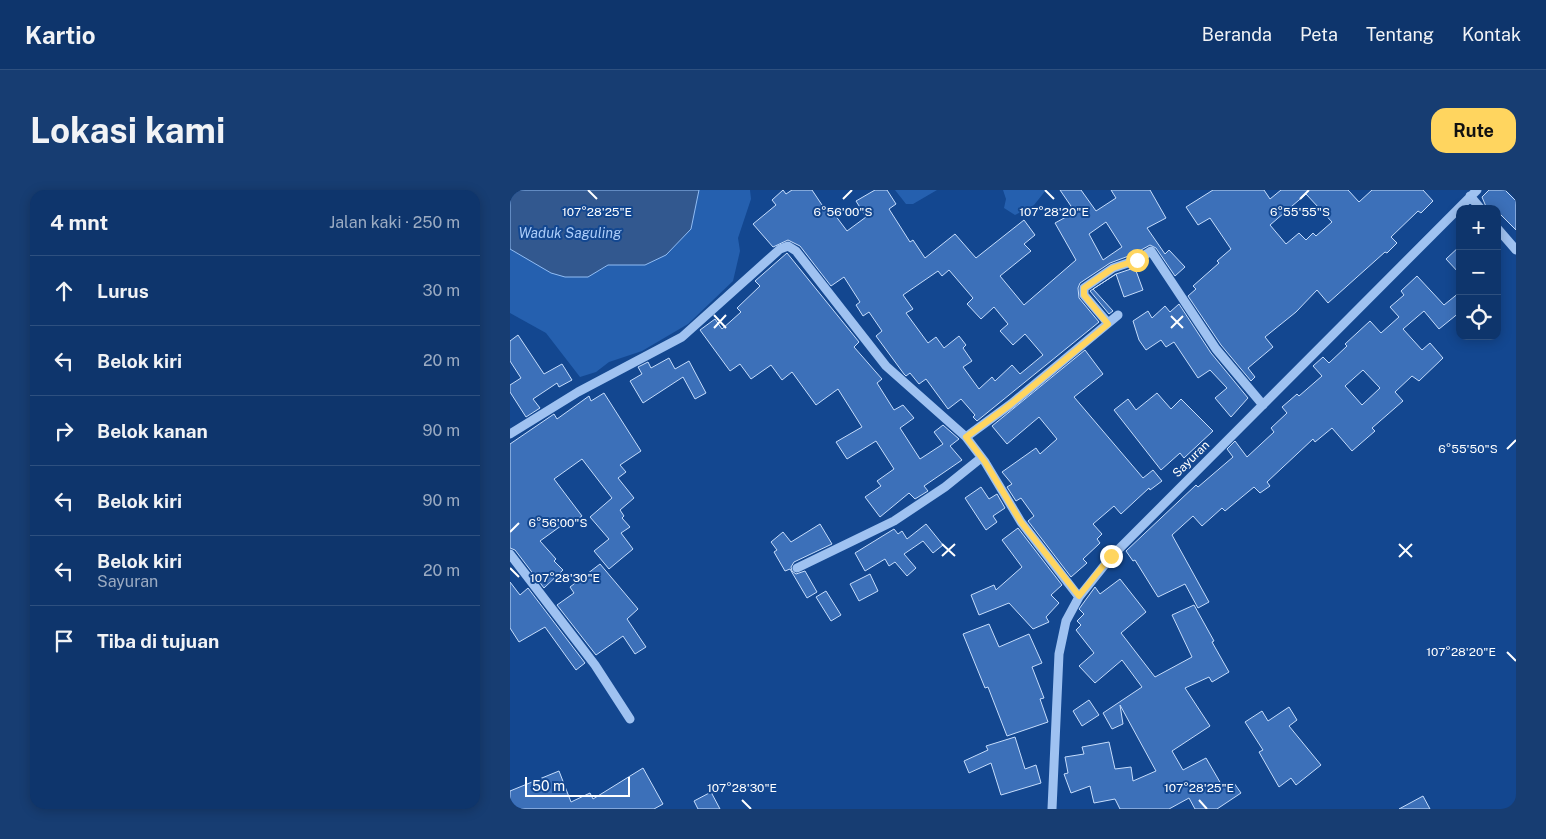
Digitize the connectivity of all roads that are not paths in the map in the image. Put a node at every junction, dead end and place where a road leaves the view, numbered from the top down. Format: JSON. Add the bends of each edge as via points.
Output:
{"nodes":[{"id":1,"x":1474,"y":193,"type":"edge"},
{"id":2,"x":1479,"y":205,"type":"edge"},
{"id":3,"x":1501,"y":233,"type":"edge"},
{"id":4,"x":1516,"y":250,"type":"edge"},
{"id":5,"x":1118,"y":315,"type":"dead end"},
{"id":6,"x":1108,"y":324,"type":"junction"},
{"id":7,"x":1263,"y":405,"type":"junction"},
{"id":8,"x":510,"y":434,"type":"edge"},
{"id":9,"x":966,"y":437,"type":"junction"},
{"id":10,"x":981,"y":458,"type":"junction"},
{"id":11,"x":510,"y":554,"type":"edge"},
{"id":12,"x":796,"y":568,"type":"dead end"},
{"id":13,"x":1079,"y":596,"type":"junction"},
{"id":14,"x":630,"y":719,"type":"dead end"},
{"id":15,"x":1052,"y":809,"type":"edge"}],
"edges":[{"from":1,"to":2,"type":"street"},
{"from":1,"to":7,"type":"street","name":"Sayuran"},
{"from":3,"to":4,"type":"street"},
{"from":5,"to":6,"type":"street"},
{"from":6,"to":7,"type":"street","via":[[1084,295],[1084,288],[1113,268],[1151,251],[1216,349]]},
{"from":6,"to":9,"type":"street"},
{"from":7,"to":13,"type":"street","name":"Sayuran","via":[[1111,556]]},
{"from":8,"to":9,"type":"street","via":[[578,392],[682,338],[780,249],[788,246],[796,251],[886,366]]},
{"from":9,"to":10,"type":"street"},
{"from":10,"to":12,"type":"street","via":[[894,521]]},
{"from":10,"to":13,"type":"street","via":[[1021,522]]},
{"from":11,"to":14,"type":"street","via":[[595,665]]},
{"from":13,"to":15,"type":"street","name":"Sayuran","via":[[1066,621],[1059,654]]}]}
